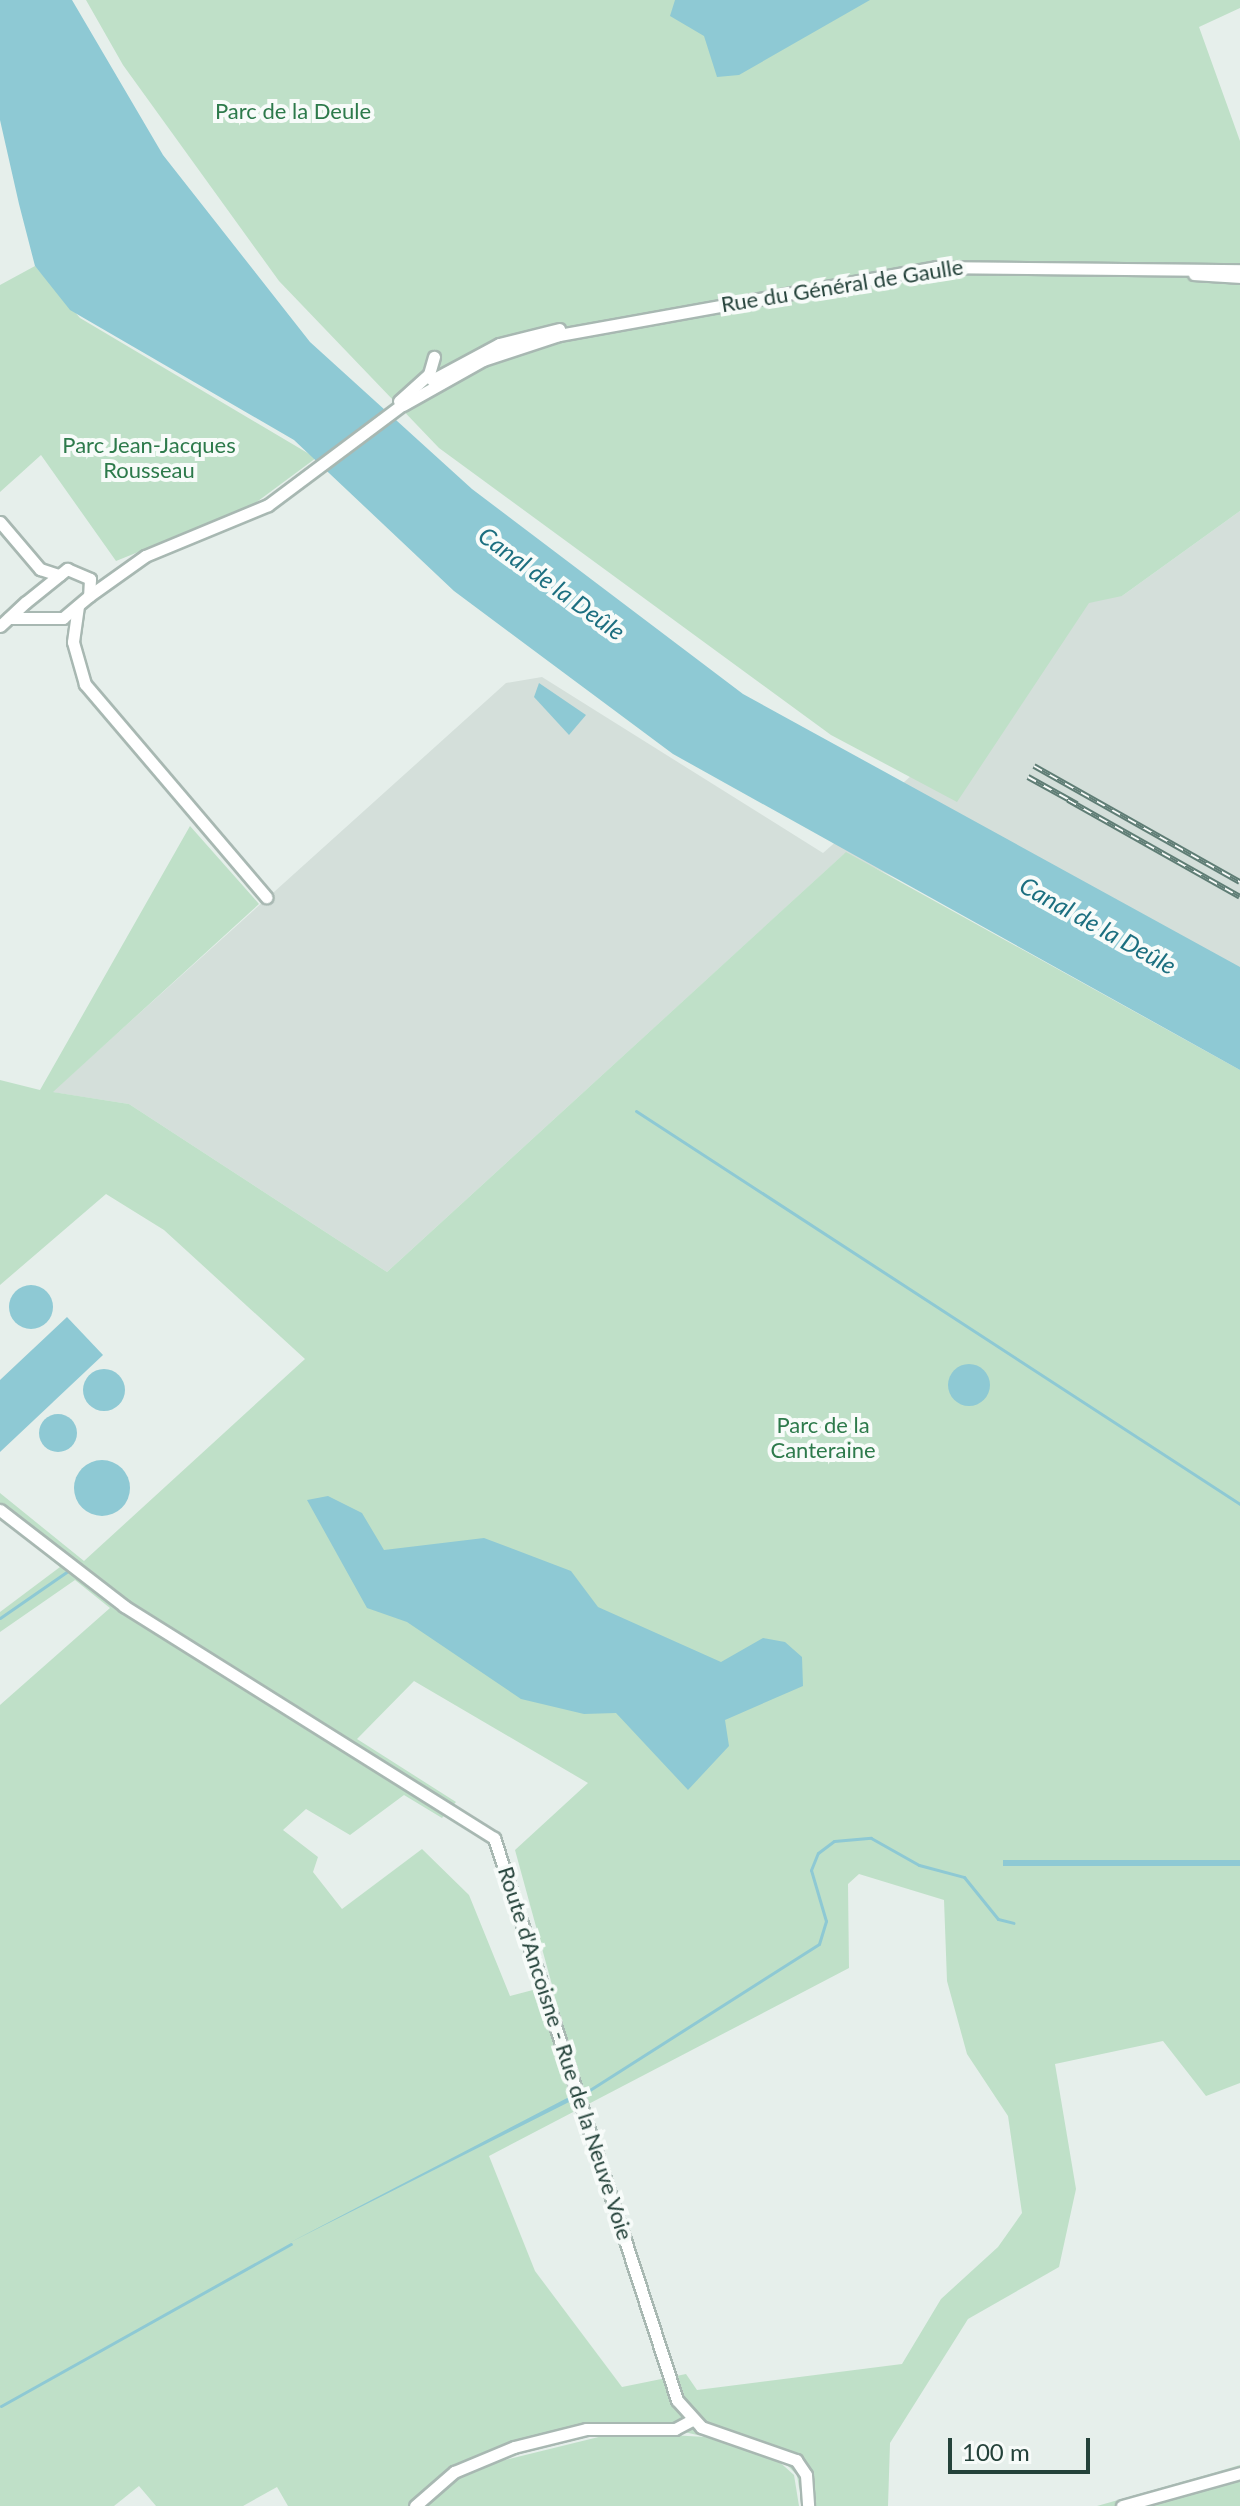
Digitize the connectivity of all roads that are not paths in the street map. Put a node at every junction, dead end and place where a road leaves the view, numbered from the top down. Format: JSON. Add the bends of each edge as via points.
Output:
{"nodes":[{"id":1,"x":1240,"y":270,"type":"edge"},
{"id":2,"x":1186,"y":273,"type":"junction"},
{"id":3,"x":1240,"y":277,"type":"edge"},
{"id":4,"x":434,"y":357,"type":"dead end"},
{"id":5,"x":401,"y":403,"type":"junction"},
{"id":6,"x":299,"y":481,"type":"junction"},
{"id":7,"x":269,"y":497,"type":"dead end"},
{"id":8,"x":0,"y":522,"type":"edge"},
{"id":9,"x":40,"y":569,"type":"junction"},
{"id":10,"x":119,"y":570,"type":"junction"},
{"id":11,"x":84,"y":572,"type":"junction"},
{"id":12,"x":59,"y":575,"type":"junction"},
{"id":13,"x":40,"y":591,"type":"junction"},
{"id":14,"x":89,"y":596,"type":"junction"},
{"id":15,"x":78,"y":606,"type":"junction"},
{"id":16,"x":49,"y":616,"type":"junction"},
{"id":17,"x":5,"y":622,"type":"edge"},
{"id":18,"x":73,"y":642,"type":"junction"},
{"id":19,"x":266,"y":897,"type":"dead end"},
{"id":20,"x":0,"y":1510,"type":"edge"},
{"id":21,"x":692,"y":2420,"type":"junction"},
{"id":22,"x":1240,"y":2473,"type":"edge"},
{"id":23,"x":415,"y":2506,"type":"edge"},
{"id":24,"x":808,"y":2506,"type":"edge"},
{"id":25,"x":1122,"y":2506,"type":"edge"}],
"edges":[{"from":1,"to":2,"type":"street","name":"Rue du Général de Gaulle"},
{"from":2,"to":3,"type":"street","name":"Rue du Général de Gaulle"},
{"from":2,"to":5,"type":"street","name":"Rue du Général de Gaulle","via":[[970,263],[499,344],[451,367]]},
{"from":4,"to":5,"type":"street","via":[[429,374]]},
{"from":5,"to":6,"type":"street"},
{"from":6,"to":7,"type":"street"},
{"from":6,"to":10,"type":"street","via":[[237,523]]},
{"from":8,"to":9,"type":"street"},
{"from":9,"to":12,"type":"street"},
{"from":9,"to":13,"type":"street"},
{"from":10,"to":11,"type":"street"},
{"from":10,"to":14,"type":"street"},
{"from":11,"to":12,"type":"street"},
{"from":11,"to":14,"type":"street"},
{"from":12,"to":13,"type":"street"},
{"from":13,"to":16,"type":"street"},
{"from":13,"to":17,"type":"street"},
{"from":14,"to":15,"type":"street"},
{"from":15,"to":16,"type":"street"},
{"from":15,"to":18,"type":"street"},
{"from":16,"to":17,"type":"street"},
{"from":16,"to":18,"type":"street"},
{"from":18,"to":19,"type":"street","via":[[85,684]]},
{"from":20,"to":21,"type":"street","name":"Route d'Ancoisne - Rue de la Neuve Voie","via":[[124,1606],[494,1838],[674,2391]]},
{"from":21,"to":23,"type":"street","via":[[675,2429],[586,2429],[514,2447],[454,2472]]},
{"from":21,"to":24,"type":"street","via":[[796,2460],[806,2475]]},
{"from":22,"to":25,"type":"street"}]}
